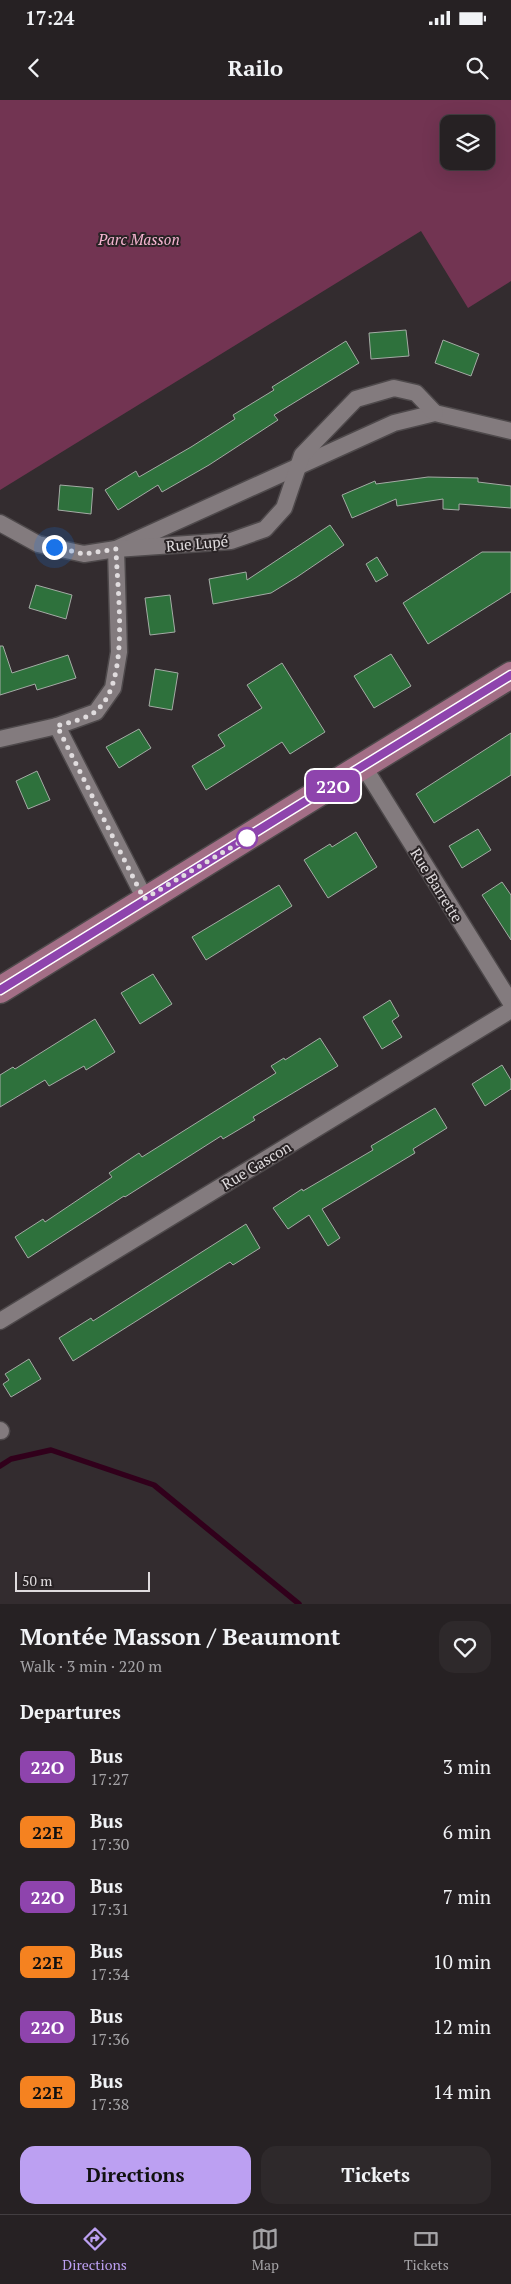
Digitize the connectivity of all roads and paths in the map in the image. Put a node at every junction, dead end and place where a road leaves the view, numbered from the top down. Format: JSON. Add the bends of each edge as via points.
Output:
{"nodes":[{"id":1,"x":435,"y":413,"type":"junction"},
{"id":2,"x":511,"y":431,"type":"edge"},
{"id":3,"x":297,"y":468,"type":"junction"},
{"id":4,"x":0,"y":523,"type":"edge"},
{"id":5,"x":116,"y":549,"type":"junction"},
{"id":6,"x":511,"y":675,"type":"edge"},
{"id":7,"x":57,"y":726,"type":"junction"},
{"id":8,"x":0,"y":739,"type":"edge"},
{"id":9,"x":364,"y":767,"type":"junction"},
{"id":10,"x":144,"y":899,"type":"junction"},
{"id":11,"x":0,"y":990,"type":"edge"},
{"id":12,"x":511,"y":1003,"type":"edge"},
{"id":13,"x":511,"y":1010,"type":"edge"},
{"id":14,"x":0,"y":1321,"type":"edge"}],
"edges":[{"from":1,"to":2,"type":"street","name":"Rue Lupé"},
{"from":1,"to":3,"type":"street","name":"Rue Lupé","via":[[394,423]]},
{"from":1,"to":3,"type":"street","name":"Rue Lupé","via":[[416,393],[394,388],[356,399],[302,455]]},
{"from":3,"to":5,"type":"street","name":"Rue Lupé"},
{"from":3,"to":5,"type":"street","name":"Rue Lupé","via":[[284,508],[265,529],[231,541]]},
{"from":4,"to":5,"type":"street","name":"Rue Lupé","via":[[38,544],[84,554]]},
{"from":5,"to":7,"type":"street","via":[[120,652],[113,688],[96,712]]},
{"from":6,"to":9,"type":"main road"},
{"from":7,"to":8,"type":"street"},
{"from":7,"to":10,"type":"street"},
{"from":9,"to":10,"type":"main road"},
{"from":9,"to":12,"type":"street","name":"Rue Barrette"},
{"from":10,"to":11,"type":"main road"},
{"from":13,"to":14,"type":"street","name":"Rue Gascon"}]}
